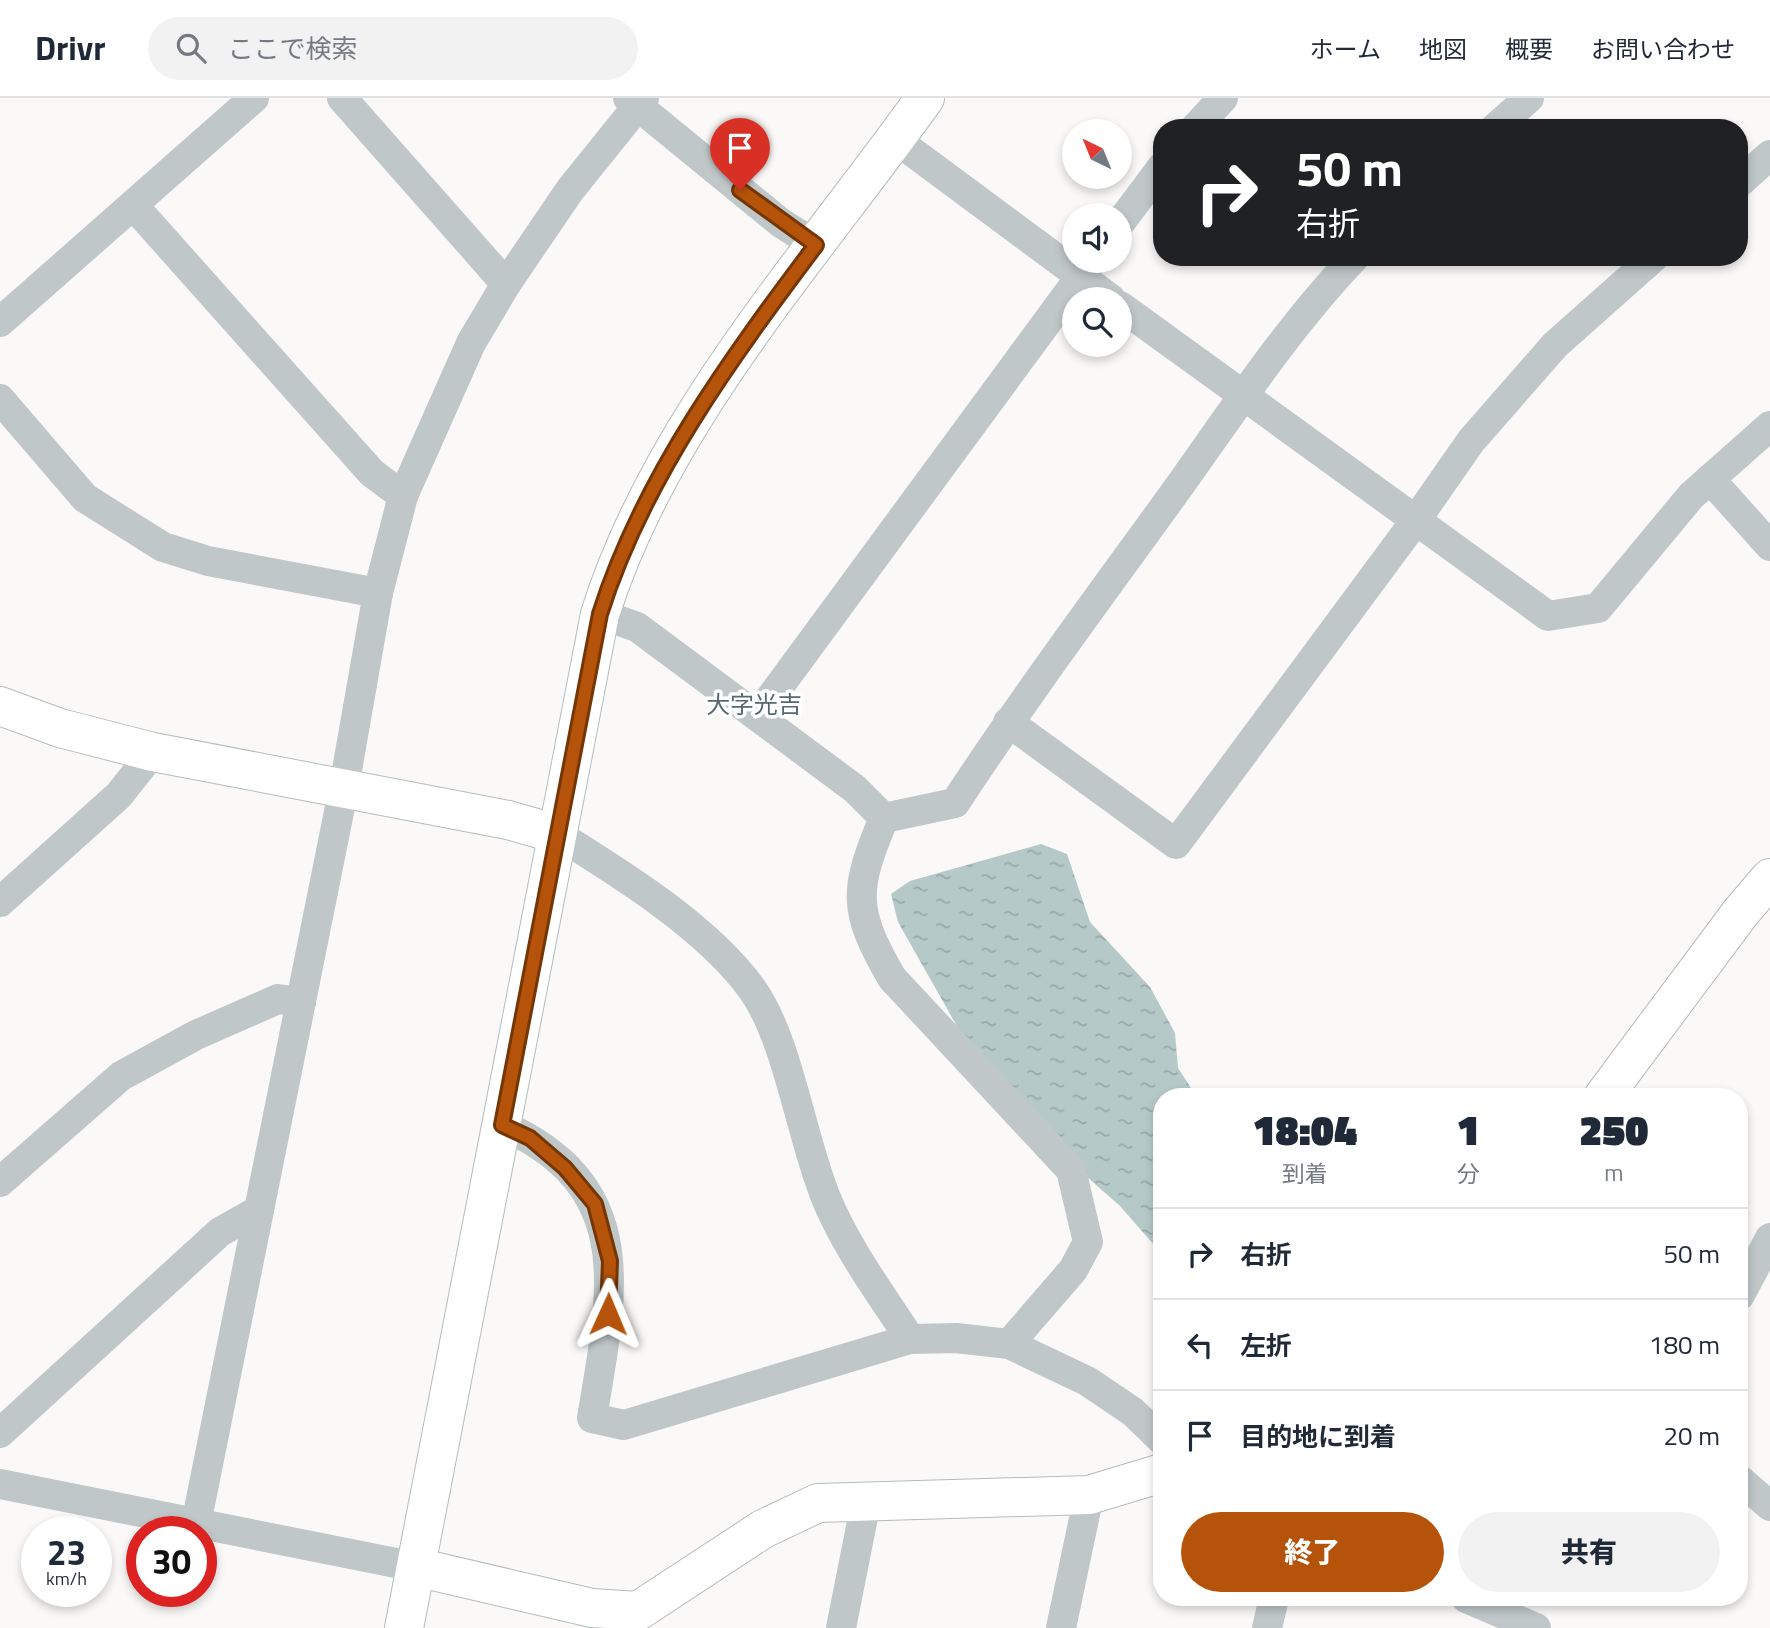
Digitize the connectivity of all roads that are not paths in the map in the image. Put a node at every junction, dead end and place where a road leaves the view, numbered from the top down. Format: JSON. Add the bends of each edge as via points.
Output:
{"nodes":[{"id":1,"x":254,"y":98,"type":"edge"},
{"id":2,"x":342,"y":98,"type":"edge"},
{"id":3,"x":925,"y":98,"type":"edge"},
{"id":4,"x":1223,"y":98,"type":"edge"},
{"id":5,"x":1529,"y":98,"type":"edge"},
{"id":6,"x":637,"y":101,"type":"edge"},
{"id":7,"x":1203,"y":119,"type":"edge"},
{"id":8,"x":1505,"y":119,"type":"edge"},
{"id":9,"x":895,"y":139,"type":"junction"},
{"id":10,"x":1770,"y":155,"type":"edge"},
{"id":11,"x":1748,"y":175,"type":"edge"},
{"id":12,"x":1153,"y":179,"type":"edge"},
{"id":13,"x":133,"y":205,"type":"junction"},
{"id":14,"x":1132,"y":207,"type":"edge"},
{"id":15,"x":816,"y":245,"type":"junction"},
{"id":16,"x":1062,"y":253,"type":"edge"},
{"id":17,"x":1346,"y":266,"type":"edge"},
{"id":18,"x":1644,"y":266,"type":"edge"},
{"id":19,"x":1083,"y":273,"type":"edge"},
{"id":20,"x":1089,"y":273,"type":"edge"},
{"id":21,"x":506,"y":284,"type":"junction"},
{"id":22,"x":1101,"y":287,"type":"edge"},
{"id":23,"x":1132,"y":315,"type":"edge"},
{"id":24,"x":0,"y":322,"type":"edge"},
{"id":25,"x":1244,"y":396,"type":"junction"},
{"id":26,"x":0,"y":399,"type":"edge"},
{"id":27,"x":1770,"y":426,"type":"edge"},
{"id":28,"x":1710,"y":479,"type":"junction"},
{"id":29,"x":403,"y":496,"type":"junction"},
{"id":30,"x":1416,"y":520,"type":"junction"},
{"id":31,"x":1770,"y":546,"type":"edge"},
{"id":32,"x":378,"y":593,"type":"junction"},
{"id":33,"x":600,"y":614,"type":"junction"},
{"id":34,"x":0,"y":706,"type":"edge"},
{"id":35,"x":758,"y":715,"type":"junction"},
{"id":36,"x":1008,"y":722,"type":"junction"},
{"id":37,"x":153,"y":752,"type":"junction"},
{"id":38,"x":344,"y":787,"type":"junction"},
{"id":39,"x":884,"y":818,"type":"junction"},
{"id":40,"x":557,"y":834,"type":"junction"},
{"id":41,"x":1770,"y":878,"type":"edge"},
{"id":42,"x":0,"y":902,"type":"edge"},
{"id":43,"x":301,"y":1002,"type":"junction"},
{"id":44,"x":1609,"y":1088,"type":"edge"},
{"id":45,"x":502,"y":1125,"type":"junction"},
{"id":46,"x":0,"y":1182,"type":"edge"},
{"id":47,"x":259,"y":1210,"type":"junction"},
{"id":48,"x":1770,"y":1238,"type":"edge"},
{"id":49,"x":1748,"y":1280,"type":"edge"},
{"id":50,"x":910,"y":1339,"type":"junction"},
{"id":51,"x":1009,"y":1344,"type":"junction"},
{"id":52,"x":1153,"y":1431,"type":"edge"},
{"id":53,"x":0,"y":1433,"type":"edge"},
{"id":54,"x":1153,"y":1476,"type":"edge"},
{"id":55,"x":0,"y":1486,"type":"edge"},
{"id":56,"x":1748,"y":1487,"type":"edge"},
{"id":57,"x":1089,"y":1495,"type":"junction"},
{"id":58,"x":866,"y":1502,"type":"junction"},
{"id":59,"x":1770,"y":1506,"type":"edge"},
{"id":60,"x":156,"y":1516,"type":"edge"},
{"id":61,"x":199,"y":1516,"type":"edge"},
{"id":62,"x":217,"y":1528,"type":"edge"},
{"id":63,"x":416,"y":1567,"type":"junction"},
{"id":64,"x":1272,"y":1606,"type":"edge"},
{"id":65,"x":1478,"y":1610,"type":"edge"},
{"id":66,"x":637,"y":1619,"type":"edge"},
{"id":67,"x":404,"y":1628,"type":"edge"},
{"id":68,"x":841,"y":1628,"type":"edge"},
{"id":69,"x":1061,"y":1628,"type":"edge"},
{"id":70,"x":1268,"y":1628,"type":"edge"},
{"id":71,"x":1536,"y":1628,"type":"edge"}],
"edges":[{"from":1,"to":13,"type":"street"},
{"from":2,"to":21,"type":"street"},
{"from":3,"to":9,"type":"street"},
{"from":4,"to":7,"type":"street"},
{"from":5,"to":8,"type":"street"},
{"from":6,"to":15,"type":"street","via":[[781,223]]},
{"from":6,"to":21,"type":"street"},
{"from":9,"to":15,"type":"street"},
{"from":9,"to":16,"type":"street"},
{"from":10,"to":11,"type":"street"},
{"from":12,"to":14,"type":"street"},
{"from":13,"to":24,"type":"street"},
{"from":13,"to":29,"type":"street","via":[[372,473]]},
{"from":15,"to":33,"type":"street","via":[[744,342],[669,461],[617,559]]},
{"from":17,"to":25,"type":"street"},
{"from":18,"to":30,"type":"street","via":[[1555,345],[1471,441]]},
{"from":19,"to":35,"type":"street"},
{"from":20,"to":22,"type":"street"},
{"from":21,"to":29,"type":"street","via":[[471,343]]},
{"from":23,"to":25,"type":"street"},
{"from":25,"to":30,"type":"street"},
{"from":25,"to":36,"type":"street"},
{"from":26,"to":32,"type":"street","via":[[85,498],[163,547],[208,561]]},
{"from":27,"to":28,"type":"street"},
{"from":28,"to":30,"type":"street","via":[[1598,608],[1548,616]]},
{"from":28,"to":31,"type":"street"},
{"from":29,"to":32,"type":"street"},
{"from":30,"to":36,"type":"street","via":[[1176,844]]},
{"from":32,"to":38,"type":"street"},
{"from":33,"to":35,"type":"street","via":[[638,627]]},
{"from":33,"to":40,"type":"street"},
{"from":34,"to":37,"type":"street","via":[[60,728]]},
{"from":35,"to":39,"type":"street","via":[[855,789]]},
{"from":36,"to":39,"type":"street","via":[[955,803]]},
{"from":37,"to":38,"type":"street"},
{"from":37,"to":42,"type":"street","via":[[119,795]]},
{"from":38,"to":40,"type":"street"},
{"from":38,"to":43,"type":"street"},
{"from":39,"to":51,"type":"street","via":[[864,866],[859,899],[871,942],[892,978],[1071,1170],[1088,1242],[1073,1270]]},
{"from":40,"to":45,"type":"street"},
{"from":40,"to":50,"type":"street","via":[[631,880],[713,948],[752,989],[777,1041],[803,1135],[827,1199],[849,1245]]},
{"from":41,"to":44,"type":"street"},
{"from":43,"to":46,"type":"street","via":[[278,999],[196,1035],[121,1076]]},
{"from":43,"to":47,"type":"street"},
{"from":45,"to":50,"type":"street","via":[[530,1138],[565,1168],[595,1204],[610,1274],[592,1418],[624,1425]]},
{"from":45,"to":63,"type":"street"},
{"from":47,"to":53,"type":"street","via":[[220,1232]]},
{"from":47,"to":61,"type":"street"},
{"from":48,"to":49,"type":"street"},
{"from":50,"to":51,"type":"street"},
{"from":51,"to":52,"type":"street","via":[[1087,1381]]},
{"from":54,"to":57,"type":"street"},
{"from":55,"to":60,"type":"street"},
{"from":56,"to":59,"type":"street"},
{"from":57,"to":58,"type":"street"},
{"from":57,"to":69,"type":"street"},
{"from":58,"to":66,"type":"street","via":[[818,1503],[762,1528]]},
{"from":58,"to":68,"type":"street"},
{"from":62,"to":63,"type":"street"},
{"from":63,"to":66,"type":"street"},
{"from":63,"to":67,"type":"street"},
{"from":64,"to":70,"type":"street"},
{"from":65,"to":71,"type":"street"}]}
